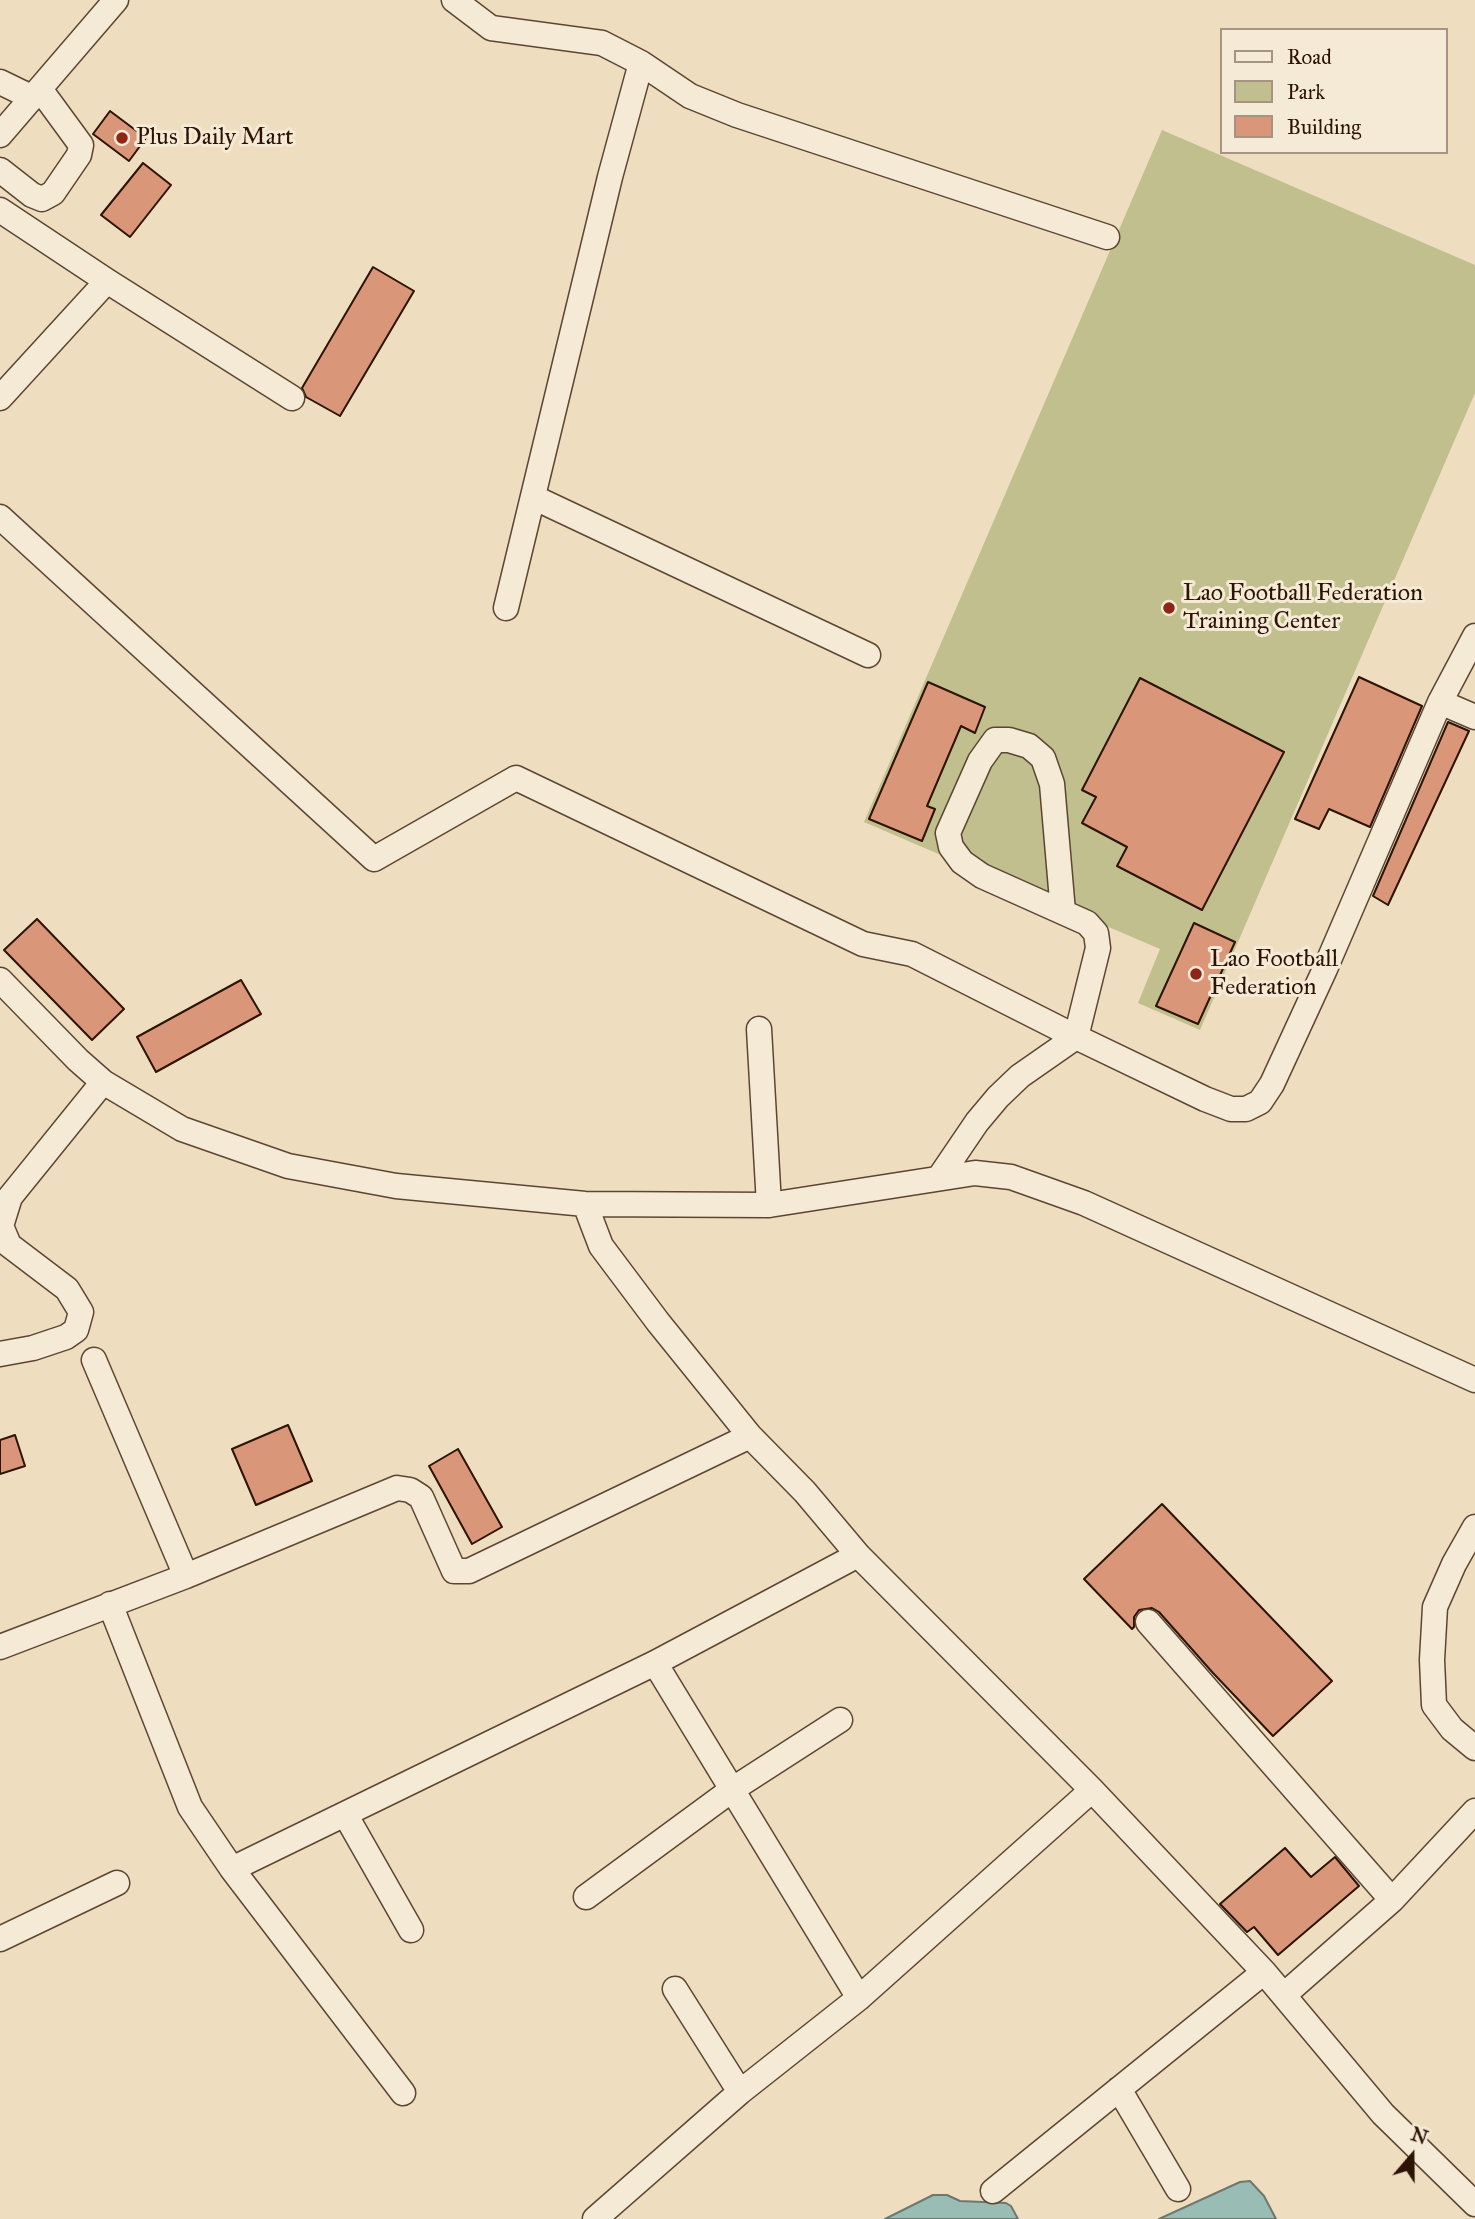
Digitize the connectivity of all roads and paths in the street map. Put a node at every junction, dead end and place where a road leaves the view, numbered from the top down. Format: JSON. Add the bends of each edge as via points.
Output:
{"nodes":[{"id":1,"x":116,"y":0,"type":"edge"},
{"id":2,"x":454,"y":0,"type":"edge"},
{"id":3,"x":641,"y":63,"type":"junction"},
{"id":4,"x":0,"y":82,"type":"edge"},
{"id":5,"x":36,"y":94,"type":"junction"},
{"id":6,"x":0,"y":135,"type":"edge"},
{"id":7,"x":0,"y":170,"type":"edge"},
{"id":8,"x":0,"y":210,"type":"edge"},
{"id":9,"x":1107,"y":237,"type":"dead end"},
{"id":10,"x":107,"y":281,"type":"junction"},
{"id":11,"x":0,"y":398,"type":"edge"},
{"id":12,"x":292,"y":398,"type":"dead end"},
{"id":13,"x":535,"y":498,"type":"junction"},
{"id":14,"x":0,"y":517,"type":"edge"},
{"id":15,"x":506,"y":608,"type":"dead end"},
{"id":16,"x":1475,"y":636,"type":"edge"},
{"id":17,"x":868,"y":655,"type":"dead end"},
{"id":18,"x":1440,"y":702,"type":"junction"},
{"id":19,"x":1475,"y":717,"type":"edge"},
{"id":20,"x":1063,"y":912,"type":"junction"},
{"id":21,"x":0,"y":980,"type":"edge"},
{"id":22,"x":759,"y":1030,"type":"dead end"},
{"id":23,"x":1076,"y":1037,"type":"junction"},
{"id":24,"x":103,"y":1082,"type":"junction"},
{"id":25,"x":939,"y":1178,"type":"junction"},
{"id":26,"x":585,"y":1204,"type":"junction"},
{"id":27,"x":769,"y":1205,"type":"junction"},
{"id":28,"x":0,"y":1354,"type":"edge"},
{"id":29,"x":94,"y":1360,"type":"dead end"},
{"id":30,"x":1475,"y":1380,"type":"edge"},
{"id":31,"x":750,"y":1436,"type":"junction"},
{"id":32,"x":1475,"y":1527,"type":"edge"},
{"id":33,"x":858,"y":1555,"type":"junction"},
{"id":34,"x":186,"y":1576,"type":"junction"},
{"id":35,"x":110,"y":1604,"type":"junction"},
{"id":36,"x":1148,"y":1622,"type":"dead end"},
{"id":37,"x":0,"y":1647,"type":"edge"},
{"id":38,"x":655,"y":1663,"type":"junction"},
{"id":39,"x":840,"y":1720,"type":"dead end"},
{"id":40,"x":1475,"y":1748,"type":"edge"},
{"id":41,"x":733,"y":1789,"type":"junction"},
{"id":42,"x":1092,"y":1790,"type":"junction"},
{"id":43,"x":1475,"y":1811,"type":"edge"},
{"id":44,"x":345,"y":1814,"type":"junction"},
{"id":45,"x":232,"y":1869,"type":"junction"},
{"id":46,"x":117,"y":1883,"type":"dead end"},
{"id":47,"x":586,"y":1897,"type":"dead end"},
{"id":48,"x":1392,"y":1900,"type":"junction"},
{"id":49,"x":411,"y":1930,"type":"dead end"},
{"id":50,"x":0,"y":1939,"type":"edge"},
{"id":51,"x":1265,"y":1972,"type":"junction"},
{"id":52,"x":675,"y":1989,"type":"dead end"},
{"id":53,"x":1284,"y":1995,"type":"junction"},
{"id":54,"x":859,"y":1998,"type":"junction"},
{"id":55,"x":1119,"y":2089,"type":"junction"},
{"id":56,"x":740,"y":2092,"type":"junction"},
{"id":57,"x":403,"y":2093,"type":"dead end"},
{"id":58,"x":1178,"y":2189,"type":"dead end"},
{"id":59,"x":993,"y":2191,"type":"dead end"},
{"id":60,"x":1475,"y":2204,"type":"edge"},
{"id":61,"x":595,"y":2219,"type":"edge"}],
"edges":[{"from":1,"to":5,"type":"street"},
{"from":2,"to":3,"type":"street","via":[[491,28],[602,43]]},
{"from":3,"to":9,"type":"street","via":[[690,96],[737,115]]},
{"from":3,"to":13,"type":"street"},
{"from":4,"to":5,"type":"street"},
{"from":5,"to":6,"type":"street"},
{"from":5,"to":7,"type":"street","via":[[81,145],[79,155],[53,193],[42,199]]},
{"from":8,"to":10,"type":"street"},
{"from":10,"to":11,"type":"street"},
{"from":10,"to":12,"type":"street"},
{"from":13,"to":15,"type":"street"},
{"from":13,"to":17,"type":"street"},
{"from":14,"to":23,"type":"street","via":[[374,859],[516,778],[863,944],[912,954]]},
{"from":16,"to":18,"type":"street"},
{"from":18,"to":19,"type":"street"},
{"from":18,"to":23,"type":"street","via":[[1325,970],[1272,1084],[1259,1102],[1246,1109],[1231,1109]]},
{"from":20,"to":20,"type":"street","via":[[1052,784],[1043,758],[1029,746],[995,740],[980,761],[948,833],[951,847],[982,876]]},
{"from":20,"to":23,"type":"street","via":[[1087,923],[1096,933],[1098,948]]},
{"from":21,"to":24,"type":"street"},
{"from":22,"to":27,"type":"street"},
{"from":23,"to":25,"type":"street","via":[[998,1097]]},
{"from":24,"to":26,"type":"street","via":[[182,1129],[288,1166],[396,1186]]},
{"from":24,"to":28,"type":"street","via":[[10,1197],[1,1226],[9,1245],[67,1289],[81,1312],[76,1330],[33,1348]]},
{"from":25,"to":27,"type":"street"},
{"from":25,"to":30,"type":"street","via":[[975,1173],[1011,1177],[1084,1203]]},
{"from":26,"to":27,"type":"street"},
{"from":26,"to":31,"type":"street","via":[[601,1246]]},
{"from":29,"to":34,"type":"street"},
{"from":31,"to":33,"type":"street"},
{"from":31,"to":34,"type":"street","via":[[469,1571],[454,1571],[421,1497],[410,1489],[397,1488]]},
{"from":32,"to":40,"type":"street","via":[[1435,1607],[1432,1660],[1434,1705],[1452,1729]]},
{"from":33,"to":38,"type":"street"},
{"from":33,"to":42,"type":"street"},
{"from":34,"to":35,"type":"street"},
{"from":35,"to":37,"type":"street"},
{"from":35,"to":45,"type":"street","via":[[190,1807]]},
{"from":36,"to":48,"type":"street"},
{"from":38,"to":41,"type":"street"},
{"from":38,"to":44,"type":"street"},
{"from":39,"to":41,"type":"street"},
{"from":41,"to":47,"type":"street"},
{"from":41,"to":54,"type":"street"},
{"from":42,"to":51,"type":"street"},
{"from":42,"to":54,"type":"street"},
{"from":43,"to":48,"type":"street"},
{"from":44,"to":45,"type":"street"},
{"from":44,"to":49,"type":"street"},
{"from":45,"to":57,"type":"street"},
{"from":46,"to":50,"type":"street"},
{"from":48,"to":53,"type":"street"},
{"from":51,"to":53,"type":"street"},
{"from":51,"to":55,"type":"street"},
{"from":52,"to":56,"type":"street"},
{"from":53,"to":60,"type":"street","via":[[1383,2114]]},
{"from":54,"to":56,"type":"street"},
{"from":55,"to":58,"type":"street"},
{"from":55,"to":59,"type":"street"},
{"from":56,"to":61,"type":"street"}]}
